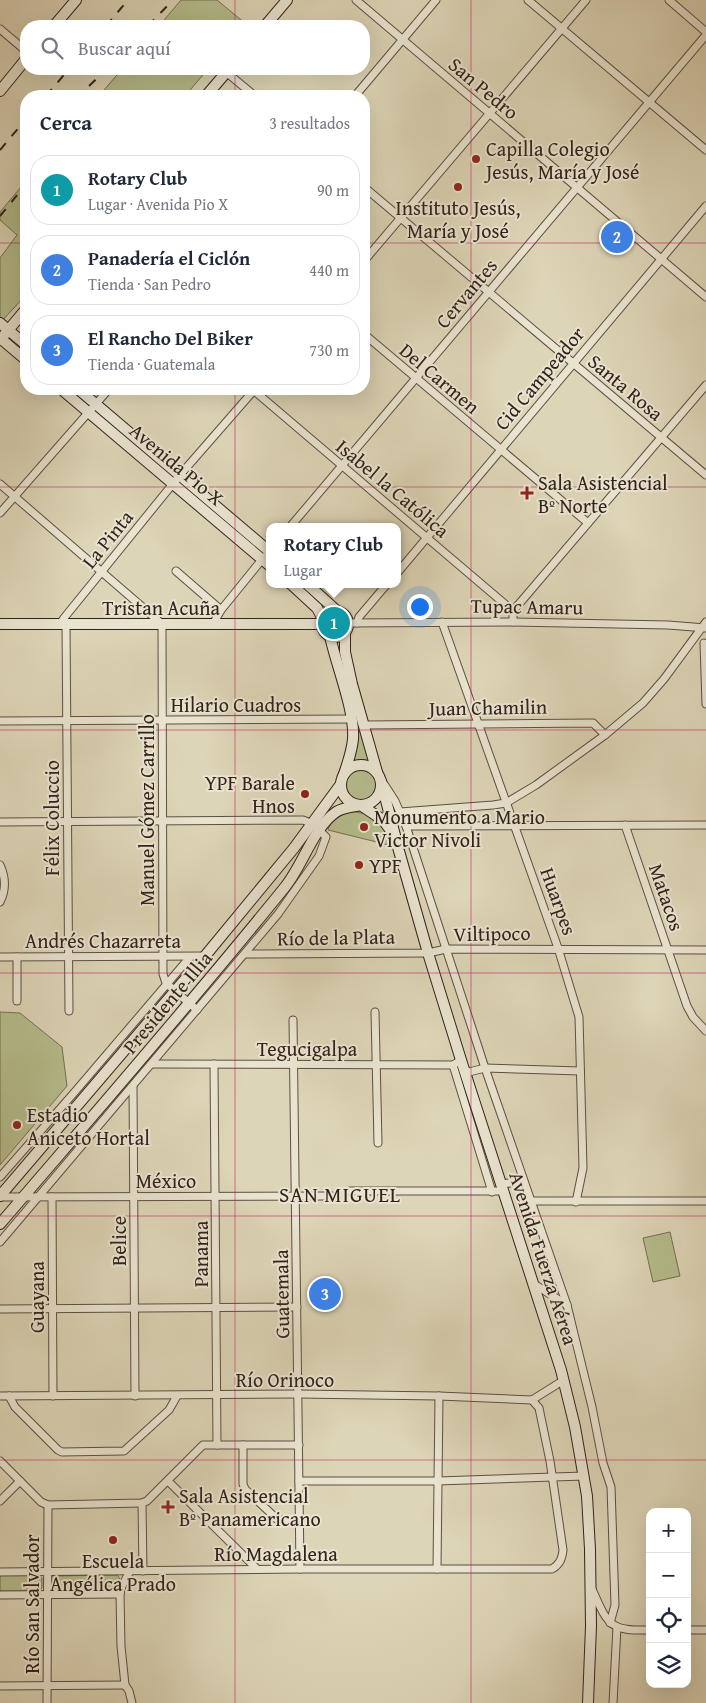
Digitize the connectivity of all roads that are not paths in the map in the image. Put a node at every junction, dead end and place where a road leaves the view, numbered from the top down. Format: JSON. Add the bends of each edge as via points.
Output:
{"nodes":[{"id":1,"x":76,"y":0,"type":"edge"},
{"id":2,"x":288,"y":0,"type":"edge"},
{"id":3,"x":356,"y":0,"type":"edge"},
{"id":4,"x":436,"y":0,"type":"edge"},
{"id":5,"x":528,"y":0,"type":"edge"},
{"id":6,"x":586,"y":0,"type":"edge"},
{"id":7,"x":669,"y":0,"type":"edge"},
{"id":8,"x":59,"y":20,"type":"edge"},
{"id":9,"x":270,"y":20,"type":"edge"},
{"id":10,"x":0,"y":29,"type":"edge"},
{"id":11,"x":562,"y":29,"type":"junction"},
{"id":12,"x":706,"y":33,"type":"edge"},
{"id":13,"x":403,"y":40,"type":"junction"},
{"id":14,"x":20,"y":46,"type":"edge"},
{"id":15,"x":20,"y":66,"type":"edge"},
{"id":16,"x":224,"y":75,"type":"edge"},
{"id":17,"x":233,"y":75,"type":"edge"},
{"id":18,"x":211,"y":90,"type":"edge"},
{"id":19,"x":249,"y":90,"type":"edge"},
{"id":20,"x":360,"y":90,"type":"edge"},
{"id":21,"x":0,"y":91,"type":"edge"},
{"id":22,"x":649,"y":102,"type":"junction"},
{"id":23,"x":490,"y":114,"type":"junction"},
{"id":24,"x":706,"y":150,"type":"edge"},
{"id":25,"x":577,"y":188,"type":"junction"},
{"id":26,"x":370,"y":193,"type":"edge"},
{"id":27,"x":706,"y":206,"type":"edge"},
{"id":28,"x":400,"y":218,"type":"junction"},
{"id":29,"x":370,"y":254,"type":"edge"},
{"id":30,"x":661,"y":260,"type":"junction"},
{"id":31,"x":488,"y":292,"type":"junction"},
{"id":32,"x":706,"y":298,"type":"edge"},
{"id":33,"x":20,"y":314,"type":"edge"},
{"id":34,"x":4,"y":326,"type":"edge"},
{"id":35,"x":0,"y":339,"type":"edge"},
{"id":36,"x":370,"y":339,"type":"edge"},
{"id":37,"x":20,"y":340,"type":"edge"},
{"id":38,"x":20,"y":355,"type":"edge"},
{"id":39,"x":573,"y":364,"type":"junction"},
{"id":40,"x":416,"y":378,"type":"junction"},
{"id":41,"x":706,"y":385,"type":"edge"},
{"id":42,"x":68,"y":395,"type":"edge"},
{"id":43,"x":85,"y":395,"type":"edge"},
{"id":44,"x":104,"y":395,"type":"edge"},
{"id":45,"x":248,"y":395,"type":"edge"},
{"id":46,"x":260,"y":395,"type":"edge"},
{"id":47,"x":96,"y":404,"type":"junction"},
{"id":48,"x":88,"y":412,"type":"junction"},
{"id":49,"x":661,"y":438,"type":"junction"},
{"id":50,"x":501,"y":450,"type":"junction"},
{"id":51,"x":342,"y":466,"type":"junction"},
{"id":52,"x":705,"y":472,"type":"edge"},
{"id":53,"x":177,"y":479,"type":"junction"},
{"id":54,"x":0,"y":484,"type":"edge"},
{"id":55,"x":14,"y":496,"type":"junction"},
{"id":56,"x":0,"y":513,"type":"edge"},
{"id":57,"x":293,"y":523,"type":"edge"},
{"id":58,"x":588,"y":523,"type":"junction"},
{"id":59,"x":427,"y":537,"type":"junction"},
{"id":60,"x":266,"y":554,"type":"edge"},
{"id":61,"x":266,"y":558,"type":"edge"},
{"id":62,"x":401,"y":568,"type":"edge"},
{"id":63,"x":176,"y":570,"type":"dead end"},
{"id":64,"x":102,"y":571,"type":"junction"},
{"id":65,"x":295,"y":588,"type":"edge"},
{"id":66,"x":311,"y":588,"type":"edge"},
{"id":67,"x":384,"y":588,"type":"edge"},
{"id":68,"x":221,"y":610,"type":"junction"},
{"id":69,"x":337,"y":611,"type":"junction"},
{"id":70,"x":513,"y":611,"type":"junction"},
{"id":71,"x":322,"y":622,"type":"junction"},
{"id":72,"x":442,"y":622,"type":"junction"},
{"id":73,"x":513,"y":622,"type":"junction"},
{"id":74,"x":0,"y":624,"type":"edge"},
{"id":75,"x":63,"y":624,"type":"junction"},
{"id":76,"x":162,"y":624,"type":"junction"},
{"id":77,"x":213,"y":624,"type":"junction"},
{"id":78,"x":350,"y":626,"type":"junction"},
{"id":79,"x":705,"y":626,"type":"edge"},
{"id":80,"x":330,"y":636,"type":"junction"},
{"id":81,"x":704,"y":643,"type":"dead end"},
{"id":82,"x":706,"y":699,"type":"edge"},
{"id":83,"x":706,"y":704,"type":"edge"},
{"id":84,"x":352,"y":719,"type":"junction"},
{"id":85,"x":162,"y":720,"type":"junction"},
{"id":86,"x":0,"y":721,"type":"edge"},
{"id":87,"x":67,"y":721,"type":"junction"},
{"id":88,"x":480,"y":723,"type":"junction"},
{"id":89,"x":364,"y":725,"type":"junction"},
{"id":90,"x":605,"y":736,"type":"junction"},
{"id":91,"x":344,"y":774,"type":"junction"},
{"id":92,"x":380,"y":777,"type":"junction"},
{"id":93,"x":341,"y":784,"type":"junction"},
{"id":94,"x":506,"y":803,"type":"junction"},
{"id":95,"x":360,"y":806,"type":"junction"},
{"id":96,"x":400,"y":812,"type":"junction"},
{"id":97,"x":163,"y":820,"type":"junction"},
{"id":98,"x":67,"y":821,"type":"junction"},
{"id":99,"x":0,"y":822,"type":"edge"},
{"id":100,"x":514,"y":825,"type":"junction"},
{"id":101,"x":625,"y":825,"type":"junction"},
{"id":102,"x":706,"y":825,"type":"edge"},
{"id":103,"x":406,"y":826,"type":"junction"},
{"id":104,"x":316,"y":827,"type":"junction"},
{"id":105,"x":395,"y":835,"type":"junction"},
{"id":106,"x":0,"y":865,"type":"edge"},
{"id":107,"x":0,"y":902,"type":"edge"},
{"id":108,"x":558,"y":948,"type":"junction"},
{"id":109,"x":446,"y":949,"type":"junction"},
{"id":110,"x":668,"y":950,"type":"junction"},
{"id":111,"x":706,"y":950,"type":"edge"},
{"id":112,"x":428,"y":953,"type":"junction"},
{"id":113,"x":244,"y":954,"type":"junction"},
{"id":114,"x":206,"y":956,"type":"junction"},
{"id":115,"x":0,"y":957,"type":"edge"},
{"id":116,"x":17,"y":957,"type":"junction"},
{"id":117,"x":68,"y":957,"type":"junction"},
{"id":118,"x":163,"y":957,"type":"junction"},
{"id":119,"x":190,"y":957,"type":"junction"},
{"id":120,"x":166,"y":983,"type":"junction"},
{"id":121,"x":174,"y":992,"type":"junction"},
{"id":122,"x":17,"y":1001,"type":"dead end"},
{"id":123,"x":193,"y":1007,"type":"junction"},
{"id":124,"x":69,"y":1012,"type":"dead end"},
{"id":125,"x":375,"y":1012,"type":"dead end"},
{"id":126,"x":293,"y":1020,"type":"dead end"},
{"id":127,"x":706,"y":1032,"type":"edge"},
{"id":128,"x":457,"y":1063,"type":"junction"},
{"id":129,"x":152,"y":1064,"type":"junction"},
{"id":130,"x":214,"y":1064,"type":"junction"},
{"id":131,"x":294,"y":1064,"type":"junction"},
{"id":132,"x":376,"y":1064,"type":"junction"},
{"id":133,"x":485,"y":1068,"type":"junction"},
{"id":134,"x":580,"y":1070,"type":"junction"},
{"id":135,"x":465,"y":1073,"type":"junction"},
{"id":136,"x":133,"y":1086,"type":"junction"},
{"id":137,"x":77,"y":1098,"type":"junction"},
{"id":138,"x":378,"y":1143,"type":"dead end"},
{"id":139,"x":0,"y":1177,"type":"edge"},
{"id":140,"x":523,"y":1181,"type":"junction"},
{"id":141,"x":503,"y":1187,"type":"junction"},
{"id":142,"x":350,"y":1192,"type":"dead end"},
{"id":143,"x":492,"y":1192,"type":"junction"},
{"id":144,"x":0,"y":1196,"type":"edge"},
{"id":145,"x":134,"y":1196,"type":"junction"},
{"id":146,"x":215,"y":1196,"type":"junction"},
{"id":147,"x":295,"y":1196,"type":"junction"},
{"id":148,"x":332,"y":1196,"type":"dead end"},
{"id":149,"x":39,"y":1197,"type":"junction"},
{"id":150,"x":52,"y":1197,"type":"junction"},
{"id":151,"x":23,"y":1198,"type":"junction"},
{"id":152,"x":532,"y":1201,"type":"junction"},
{"id":153,"x":706,"y":1201,"type":"edge"},
{"id":154,"x":576,"y":1202,"type":"junction"},
{"id":155,"x":0,"y":1224,"type":"edge"},
{"id":156,"x":0,"y":1242,"type":"edge"},
{"id":157,"x":534,"y":1284,"type":"junction"},
{"id":158,"x":567,"y":1305,"type":"junction"},
{"id":159,"x":297,"y":1307,"type":"junction"},
{"id":160,"x":0,"y":1308,"type":"edge"},
{"id":161,"x":53,"y":1308,"type":"junction"},
{"id":162,"x":134,"y":1308,"type":"junction"},
{"id":163,"x":216,"y":1308,"type":"junction"},
{"id":164,"x":564,"y":1380,"type":"junction"},
{"id":165,"x":298,"y":1394,"type":"junction"},
{"id":166,"x":217,"y":1395,"type":"junction"},
{"id":167,"x":0,"y":1396,"type":"edge"},
{"id":168,"x":9,"y":1396,"type":"junction"},
{"id":169,"x":53,"y":1396,"type":"junction"},
{"id":170,"x":135,"y":1396,"type":"junction"},
{"id":171,"x":177,"y":1396,"type":"junction"},
{"id":172,"x":439,"y":1396,"type":"junction"},
{"id":173,"x":532,"y":1400,"type":"junction"},
{"id":174,"x":217,"y":1445,"type":"junction"},
{"id":175,"x":243,"y":1445,"type":"junction"},
{"id":176,"x":299,"y":1445,"type":"junction"},
{"id":177,"x":0,"y":1461,"type":"edge"},
{"id":178,"x":584,"y":1476,"type":"junction"},
{"id":179,"x":551,"y":1478,"type":"junction"},
{"id":180,"x":20,"y":1481,"type":"junction"},
{"id":181,"x":168,"y":1481,"type":"junction"},
{"id":182,"x":299,"y":1481,"type":"junction"},
{"id":183,"x":438,"y":1481,"type":"junction"},
{"id":184,"x":0,"y":1501,"type":"edge"},
{"id":185,"x":142,"y":1503,"type":"junction"},
{"id":186,"x":48,"y":1505,"type":"junction"},
{"id":187,"x":300,"y":1521,"type":"junction"},
{"id":188,"x":300,"y":1568,"type":"junction"},
{"id":189,"x":257,"y":1569,"type":"junction"},
{"id":190,"x":437,"y":1569,"type":"junction"},
{"id":191,"x":130,"y":1571,"type":"junction"},
{"id":192,"x":143,"y":1571,"type":"junction"},
{"id":193,"x":0,"y":1572,"type":"edge"},
{"id":194,"x":47,"y":1572,"type":"junction"},
{"id":195,"x":591,"y":1587,"type":"junction"},
{"id":196,"x":120,"y":1594,"type":"junction"},
{"id":197,"x":0,"y":1595,"type":"edge"},
{"id":198,"x":47,"y":1595,"type":"junction"},
{"id":199,"x":610,"y":1623,"type":"junction"},
{"id":200,"x":618,"y":1627,"type":"junction"},
{"id":201,"x":646,"y":1630,"type":"edge"},
{"id":202,"x":691,"y":1630,"type":"edge"},
{"id":203,"x":706,"y":1630,"type":"edge"},
{"id":204,"x":125,"y":1685,"type":"junction"},
{"id":205,"x":0,"y":1686,"type":"edge"},
{"id":206,"x":48,"y":1686,"type":"junction"},
{"id":207,"x":48,"y":1703,"type":"edge"},
{"id":208,"x":132,"y":1703,"type":"edge"},
{"id":209,"x":588,"y":1703,"type":"edge"},
{"id":210,"x":613,"y":1703,"type":"edge"}],
"edges":[{"from":1,"to":8,"type":"main road"},
{"from":2,"to":9,"type":"main road"},
{"from":3,"to":13,"type":"street","name":"San Pedro"},
{"from":4,"to":13,"type":"street"},
{"from":5,"to":11,"type":"street"},
{"from":6,"to":11,"type":"street"},
{"from":7,"to":12,"type":"street"},
{"from":10,"to":14,"type":"street"},
{"from":11,"to":22,"type":"street"},
{"from":11,"to":23,"type":"street"},
{"from":12,"to":22,"type":"street","name":"Cervantes"},
{"from":13,"to":20,"type":"street"},
{"from":13,"to":23,"type":"street","name":"San Pedro"},
{"from":15,"to":21,"type":"main road"},
{"from":16,"to":18,"type":"main road"},
{"from":17,"to":19,"type":"street"},
{"from":22,"to":24,"type":"street"},
{"from":22,"to":25,"type":"street","name":"Cervantes"},
{"from":23,"to":25,"type":"street","name":"San Pedro"},
{"from":23,"to":28,"type":"street"},
{"from":25,"to":30,"type":"street","name":"San Pedro"},
{"from":25,"to":31,"type":"street","name":"Cervantes"},
{"from":26,"to":28,"type":"street","name":"Santa Rosa"},
{"from":27,"to":30,"type":"street","name":"Cid Campeador"},
{"from":28,"to":29,"type":"street"},
{"from":28,"to":31,"type":"street","name":"Santa Rosa"},
{"from":30,"to":32,"type":"street","name":"San Pedro"},
{"from":30,"to":39,"type":"street","name":"Cid Campeador"},
{"from":31,"to":39,"type":"street","name":"Santa Rosa"},
{"from":31,"to":40,"type":"street","name":"Cervantes"},
{"from":33,"to":34,"type":"main road"},
{"from":34,"to":35,"type":"main road"},
{"from":34,"to":37,"type":"main road"},
{"from":35,"to":38,"type":"main road"},
{"from":36,"to":40,"type":"street","name":"Del Carmen"},
{"from":39,"to":49,"type":"street","name":"Santa Rosa"},
{"from":39,"to":50,"type":"street","name":"Cid Campeador"},
{"from":40,"to":50,"type":"street","name":"Del Carmen"},
{"from":40,"to":51,"type":"street","name":"Cervantes"},
{"from":41,"to":49,"type":"street"},
{"from":42,"to":48,"type":"main road","name":"Avenida Pio X"},
{"from":43,"to":47,"type":"main road","name":"Avenida Pio X"},
{"from":44,"to":47,"type":"street"},
{"from":45,"to":53,"type":"street","name":"La Pinta"},
{"from":46,"to":51,"type":"street","name":"Isabel la Católica"},
{"from":47,"to":48,"type":"street"},
{"from":47,"to":53,"type":"main road","name":"Avenida Pio X"},
{"from":48,"to":53,"type":"main road","name":"Avenida Pio X"},
{"from":48,"to":55,"type":"street"},
{"from":49,"to":52,"type":"street","name":"Santa Rosa"},
{"from":49,"to":58,"type":"street"},
{"from":50,"to":58,"type":"street","name":"Del Carmen"},
{"from":50,"to":59,"type":"street","name":"Cid Campeador"},
{"from":51,"to":57,"type":"street","name":"Cervantes"},
{"from":51,"to":59,"type":"street","name":"Isabel la Católica"},
{"from":53,"to":60,"type":"main road","name":"Avenida Pio X"},
{"from":53,"to":64,"type":"street","name":"La Pinta"},
{"from":54,"to":55,"type":"street"},
{"from":55,"to":56,"type":"street"},
{"from":55,"to":64,"type":"street"},
{"from":58,"to":70,"type":"street"},
{"from":59,"to":62,"type":"street","name":"Cid Campeador"},
{"from":59,"to":70,"type":"street","name":"Isabel la Católica"},
{"from":61,"to":68,"type":"street"},
{"from":63,"to":68,"type":"street"},
{"from":64,"to":75,"type":"street","name":"La Pinta","via":[[64,618]]},
{"from":64,"to":76,"type":"street"},
{"from":65,"to":71,"type":"main road","via":[[317,608]]},
{"from":66,"to":69,"type":"main road"},
{"from":67,"to":78,"type":"street"},
{"from":68,"to":77,"type":"street"},
{"from":69,"to":71,"type":"main road","via":[[330,612]]},
{"from":69,"to":78,"type":"main road","via":[[344,615]]},
{"from":70,"to":73,"type":"street"},
{"from":71,"to":77,"type":"main road","name":"Tristan Acuña"},
{"from":71,"to":80,"type":"main road","via":[[324,631]]},
{"from":72,"to":73,"type":"street","name":"Tupac Amaru"},
{"from":72,"to":78,"type":"street","name":"Tupac Amaru"},
{"from":72,"to":88,"type":"street","name":"Huarpes"},
{"from":73,"to":79,"type":"street","name":"Tupac Amaru"},
{"from":74,"to":75,"type":"main road","name":"Tristan Acuña"},
{"from":75,"to":76,"type":"main road","name":"Tristan Acuña"},
{"from":75,"to":87,"type":"street","name":"Félix Coluccio"},
{"from":76,"to":77,"type":"main road","name":"Tristan Acuña"},
{"from":76,"to":85,"type":"street","name":"Manuel Gómez Carrillo"},
{"from":78,"to":80,"type":"main road","via":[[338,636]]},
{"from":78,"to":89,"type":"main road","name":"Avenida Fuerza Aérea","via":[[345,652]]},
{"from":79,"to":90,"type":"street","via":[[653,692]]},
{"from":80,"to":84,"type":"main road"},
{"from":81,"to":82,"type":"street"},
{"from":82,"to":83,"type":"street"},
{"from":84,"to":85,"type":"street","name":"Hilario Cuadros"},
{"from":84,"to":91,"type":"main road","via":[[351,753]]},
{"from":85,"to":87,"type":"street","name":"Hilario Cuadros"},
{"from":85,"to":97,"type":"street","name":"Manuel Gómez Carrillo"},
{"from":86,"to":87,"type":"street","name":"Hilario Cuadros"},
{"from":87,"to":98,"type":"street","name":"Félix Coluccio"},
{"from":88,"to":89,"type":"street","name":"Juan Chamilin"},
{"from":88,"to":90,"type":"street","name":"Juan Chamilin","via":[[593,722]]},
{"from":88,"to":94,"type":"street","name":"Huarpes"},
{"from":89,"to":92,"type":"main road","name":"Avenida Fuerza Aérea"},
{"from":90,"to":94,"type":"street","via":[[536,786]]},
{"from":91,"to":92,"type":"main road","via":[[349,769],[366,765]]},
{"from":91,"to":93,"type":"main road"},
{"from":92,"to":95,"type":"main road","via":[[378,798]]},
{"from":92,"to":96,"type":"street"},
{"from":92,"to":105,"type":"main road","name":"Avenida Fuerza Aérea"},
{"from":93,"to":95,"type":"main road","via":[[347,800]]},
{"from":93,"to":104,"type":"main road","name":"Presidente Illia"},
{"from":94,"to":96,"type":"street"},
{"from":94,"to":100,"type":"street","name":"Huarpes"},
{"from":95,"to":104,"type":"main road","name":"Presidente Illia","via":[[337,811]]},
{"from":95,"to":105,"type":"main road","via":[[383,820]]},
{"from":96,"to":103,"type":"street"},
{"from":97,"to":98,"type":"street"},
{"from":97,"to":104,"type":"street","via":[[303,820]]},
{"from":97,"to":118,"type":"street","name":"Manuel Gómez Carrillo"},
{"from":98,"to":99,"type":"street"},
{"from":98,"to":117,"type":"street","name":"Félix Coluccio"},
{"from":100,"to":101,"type":"street"},
{"from":100,"to":103,"type":"street"},
{"from":100,"to":108,"type":"street","name":"Huarpes"},
{"from":101,"to":102,"type":"street"},
{"from":101,"to":110,"type":"street","name":"Matacos"},
{"from":103,"to":109,"type":"street"},
{"from":104,"to":113,"type":"street","via":[[326,837],[319,856],[278,914]]},
{"from":104,"to":114,"type":"main road","name":"Presidente Illia"},
{"from":104,"to":123,"type":"main road","name":"Presidente Illia","via":[[299,868]]},
{"from":105,"to":112,"type":"main road","name":"Avenida Fuerza Aérea"},
{"from":106,"to":107,"type":"street","via":[[5,885]]},
{"from":108,"to":109,"type":"street","name":"Viltipoco"},
{"from":108,"to":110,"type":"street","name":"Viltipoco"},
{"from":108,"to":134,"type":"street","name":"Huarpes","via":[[579,1017]]},
{"from":109,"to":112,"type":"street","name":"Viltipoco"},
{"from":109,"to":133,"type":"street"},
{"from":110,"to":111,"type":"street","name":"Viltipoco"},
{"from":110,"to":127,"type":"street","name":"Matacos","via":[[687,1006]]},
{"from":112,"to":113,"type":"street","name":"Río de la Plata"},
{"from":112,"to":128,"type":"main road","name":"Avenida Fuerza Aérea"},
{"from":113,"to":123,"type":"street"},
{"from":114,"to":119,"type":"street","name":"Andrés Chazarreta"},
{"from":114,"to":121,"type":"main road","name":"Presidente Illia"},
{"from":115,"to":116,"type":"street","name":"Andrés Chazarreta"},
{"from":116,"to":117,"type":"street","name":"Andrés Chazarreta"},
{"from":116,"to":122,"type":"street"},
{"from":117,"to":118,"type":"street","name":"Andrés Chazarreta"},
{"from":117,"to":124,"type":"street","name":"Félix Coluccio"},
{"from":118,"to":119,"type":"street","name":"Andrés Chazarreta"},
{"from":118,"to":120,"type":"street","name":"Manuel Gómez Carrillo"},
{"from":119,"to":120,"type":"street"},
{"from":120,"to":121,"type":"street"},
{"from":120,"to":137,"type":"street"},
{"from":121,"to":123,"type":"street"},
{"from":121,"to":137,"type":"main road","name":"Presidente Illia"},
{"from":123,"to":129,"type":"street"},
{"from":123,"to":151,"type":"main road","name":"Presidente Illia"},
{"from":125,"to":132,"type":"street"},
{"from":126,"to":131,"type":"street","name":"Guatemala"},
{"from":128,"to":132,"type":"street","name":"Tegucigalpa"},
{"from":128,"to":135,"type":"main road","name":"Avenida Fuerza Aérea"},
{"from":128,"to":143,"type":"street"},
{"from":129,"to":130,"type":"street","name":"Tegucigalpa"},
{"from":129,"to":136,"type":"street"},
{"from":130,"to":131,"type":"street","name":"Tegucigalpa"},
{"from":130,"to":146,"type":"street","name":"Panama"},
{"from":131,"to":132,"type":"street","name":"Tegucigalpa"},
{"from":131,"to":147,"type":"street","name":"Guatemala"},
{"from":132,"to":138,"type":"street"},
{"from":133,"to":134,"type":"street"},
{"from":133,"to":135,"type":"street"},
{"from":133,"to":140,"type":"street"},
{"from":134,"to":154,"type":"street","name":"Huarpes","via":[[583,1168]]},
{"from":135,"to":141,"type":"main road","name":"Avenida Fuerza Aérea"},
{"from":136,"to":145,"type":"street","name":"Belice"},
{"from":136,"to":149,"type":"street"},
{"from":137,"to":139,"type":"street"},
{"from":137,"to":144,"type":"main road","name":"Presidente Illia"},
{"from":140,"to":141,"type":"street"},
{"from":140,"to":152,"type":"street"},
{"from":141,"to":143,"type":"street"},
{"from":141,"to":157,"type":"main road","name":"Avenida Fuerza Aérea"},
{"from":142,"to":143,"type":"street"},
{"from":144,"to":151,"type":"street","name":"México"},
{"from":145,"to":146,"type":"street","name":"México"},
{"from":145,"to":150,"type":"street","name":"México"},
{"from":145,"to":162,"type":"street","name":"Belice"},
{"from":146,"to":147,"type":"street","name":"México"},
{"from":146,"to":163,"type":"street","name":"Panama"},
{"from":147,"to":148,"type":"street","name":"México"},
{"from":147,"to":159,"type":"street","name":"Guatemala"},
{"from":149,"to":150,"type":"street","name":"México"},
{"from":149,"to":151,"type":"street","name":"México"},
{"from":149,"to":156,"type":"street"},
{"from":150,"to":161,"type":"street","name":"Guayana"},
{"from":151,"to":155,"type":"main road","name":"Presidente Illia"},
{"from":152,"to":154,"type":"street"},
{"from":152,"to":158,"type":"street"},
{"from":153,"to":154,"type":"street"},
{"from":157,"to":158,"type":"street"},
{"from":157,"to":164,"type":"main road","name":"Avenida Fuerza Aérea"},
{"from":158,"to":199,"type":"street","via":[[611,1487],[615,1606]]},
{"from":159,"to":163,"type":"street"},
{"from":159,"to":165,"type":"street","name":"Guatemala"},
{"from":160,"to":161,"type":"street"},
{"from":161,"to":162,"type":"street"},
{"from":161,"to":169,"type":"street","name":"Guayana"},
{"from":162,"to":163,"type":"street"},
{"from":162,"to":170,"type":"street","name":"Belice"},
{"from":163,"to":166,"type":"street","name":"Panama"},
{"from":164,"to":173,"type":"street"},
{"from":164,"to":178,"type":"main road","name":"Avenida Fuerza Aérea"},
{"from":165,"to":166,"type":"street","name":"Río Orinoco"},
{"from":165,"to":172,"type":"street","name":"Río Orinoco"},
{"from":165,"to":176,"type":"street","name":"Guatemala"},
{"from":166,"to":171,"type":"street","name":"Río Orinoco"},
{"from":166,"to":174,"type":"street","name":"Panama"},
{"from":167,"to":168,"type":"street","name":"Río Orinoco"},
{"from":168,"to":169,"type":"street","name":"Río Orinoco"},
{"from":168,"to":171,"type":"street","via":[[62,1452],[124,1451],[169,1410]]},
{"from":169,"to":170,"type":"street","name":"Río Orinoco"},
{"from":170,"to":171,"type":"street","name":"Río Orinoco"},
{"from":172,"to":173,"type":"street","name":"Río Orinoco"},
{"from":172,"to":183,"type":"street"},
{"from":173,"to":179,"type":"street","via":[[539,1408]]},
{"from":174,"to":175,"type":"street"},
{"from":174,"to":181,"type":"street","via":[[203,1445]]},
{"from":175,"to":176,"type":"street"},
{"from":175,"to":187,"type":"street","via":[[245,1489],[278,1520]]},
{"from":176,"to":182,"type":"street","name":"Guatemala"},
{"from":177,"to":180,"type":"street"},
{"from":178,"to":179,"type":"street"},
{"from":178,"to":195,"type":"main road","name":"Avenida Fuerza Aérea"},
{"from":179,"to":183,"type":"street"},
{"from":179,"to":190,"type":"street","name":"Río Magdalena","via":[[563,1550],[558,1565],[552,1569]]},
{"from":180,"to":184,"type":"street"},
{"from":180,"to":186,"type":"street"},
{"from":181,"to":185,"type":"street"},
{"from":181,"to":189,"type":"street"},
{"from":182,"to":183,"type":"street"},
{"from":182,"to":187,"type":"street","name":"Guatemala"},
{"from":183,"to":190,"type":"street"},
{"from":185,"to":186,"type":"street"},
{"from":185,"to":192,"type":"street"},
{"from":186,"to":194,"type":"street","name":"Río San Salvador"},
{"from":187,"to":188,"type":"street","name":"Guatemala"},
{"from":188,"to":189,"type":"street","name":"Río Magdalena"},
{"from":188,"to":190,"type":"street","name":"Río Magdalena"},
{"from":189,"to":192,"type":"street","name":"Río Magdalena"},
{"from":191,"to":192,"type":"street","name":"Río Magdalena"},
{"from":191,"to":194,"type":"street","name":"Río Magdalena"},
{"from":191,"to":196,"type":"street"},
{"from":193,"to":194,"type":"street","name":"Río Magdalena"},
{"from":194,"to":198,"type":"street","name":"Río San Salvador"},
{"from":195,"to":199,"type":"street"},
{"from":195,"to":209,"type":"main road","name":"Avenida Fuerza Aérea"},
{"from":196,"to":198,"type":"street"},
{"from":196,"to":204,"type":"street"},
{"from":197,"to":198,"type":"street"},
{"from":198,"to":206,"type":"street","name":"Río San Salvador"},
{"from":199,"to":200,"type":"street"},
{"from":200,"to":201,"type":"street"},
{"from":200,"to":210,"type":"street"},
{"from":202,"to":203,"type":"street"},
{"from":204,"to":206,"type":"street"},
{"from":204,"to":208,"type":"street"},
{"from":205,"to":206,"type":"street"},
{"from":206,"to":207,"type":"street","name":"Río San Salvador"}]}
